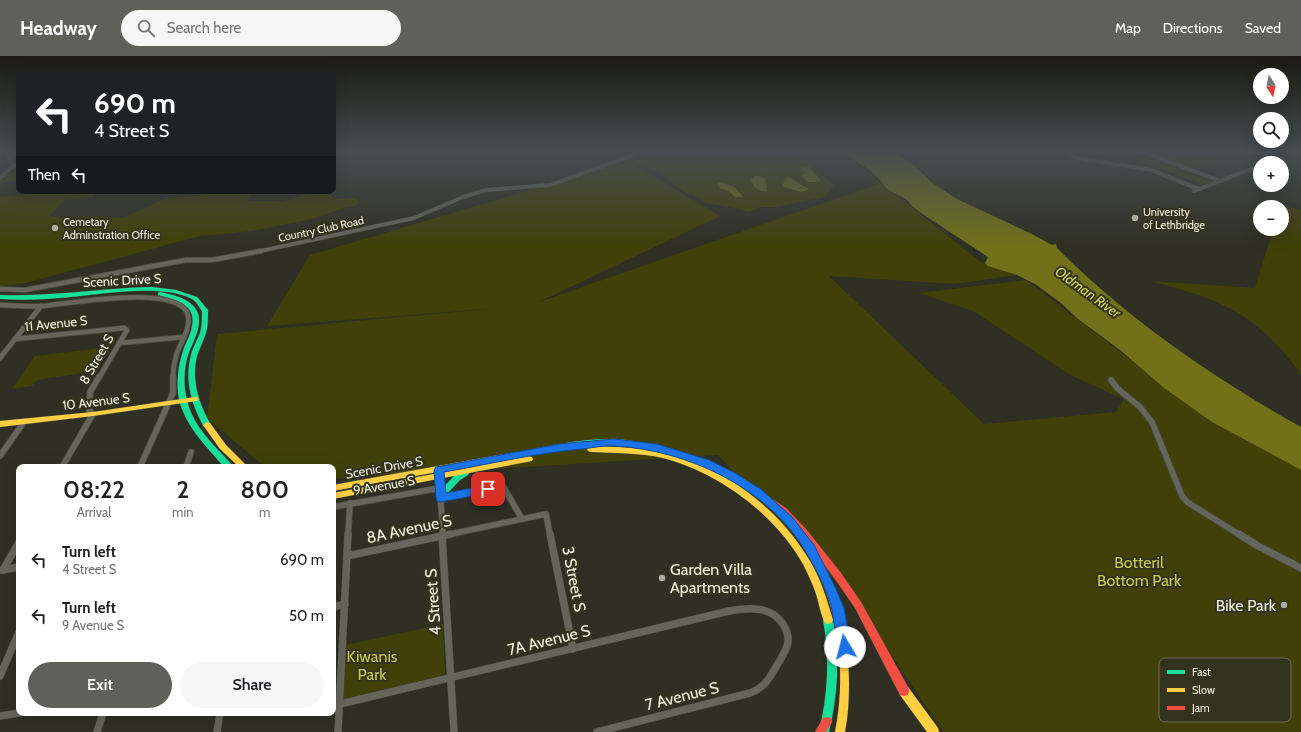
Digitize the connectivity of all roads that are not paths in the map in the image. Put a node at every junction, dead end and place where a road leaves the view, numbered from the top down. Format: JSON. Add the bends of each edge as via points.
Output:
{"nodes":[{"id":1,"x":557,"y":183,"type":"edge"},
{"id":2,"x":1183,"y":183,"type":"edge"},
{"id":3,"x":1216,"y":183,"type":"edge"},
{"id":4,"x":1200,"y":189,"type":"junction"},
{"id":5,"x":1194,"y":191,"type":"dead end"},
{"id":6,"x":0,"y":289,"type":"edge"},
{"id":7,"x":0,"y":297,"type":"edge"},
{"id":8,"x":0,"y":301,"type":"edge"},
{"id":9,"x":0,"y":304,"type":"edge"},
{"id":10,"x":40,"y":306,"type":"junction"},
{"id":11,"x":124,"y":328,"type":"joint"},
{"id":12,"x":184,"y":337,"type":"junction"},
{"id":13,"x":15,"y":339,"type":"junction"},
{"id":14,"x":120,"y":343,"type":"junction"},
{"id":15,"x":0,"y":356,"type":"edge"},
{"id":16,"x":1111,"y":380,"type":"dead end"},
{"id":17,"x":195,"y":399,"type":"junction"},
{"id":18,"x":183,"y":401,"type":"junction"},
{"id":19,"x":168,"y":403,"type":"junction"},
{"id":20,"x":93,"y":414,"type":"junction"},
{"id":21,"x":24,"y":422,"type":"junction"},
{"id":22,"x":0,"y":424,"type":"edge"},
{"id":23,"x":191,"y":452,"type":"dead end"},
{"id":24,"x":0,"y":456,"type":"edge"},
{"id":25,"x":64,"y":464,"type":"edge"},
{"id":26,"x":141,"y":464,"type":"edge"},
{"id":27,"x":187,"y":464,"type":"edge"},
{"id":28,"x":226,"y":464,"type":"edge"},
{"id":29,"x":241,"y":464,"type":"edge"},
{"id":30,"x":470,"y":470,"type":"junction"},
{"id":31,"x":439,"y":473,"type":"junction"},
{"id":32,"x":336,"y":488,"type":"edge"},
{"id":33,"x":440,"y":493,"type":"junction"},
{"id":34,"x":758,"y":493,"type":"junction"},
{"id":35,"x":336,"y":495,"type":"edge"},
{"id":36,"x":350,"y":503,"type":"junction"},
{"id":37,"x":336,"y":506,"type":"edge"},
{"id":38,"x":546,"y":514,"type":"joint"},
{"id":39,"x":522,"y":519,"type":"junction"},
{"id":40,"x":443,"y":535,"type":"junction"},
{"id":41,"x":16,"y":547,"type":"edge"},
{"id":42,"x":347,"y":556,"type":"junction"},
{"id":43,"x":16,"y":568,"type":"edge"},
{"id":44,"x":1301,"y":568,"type":"edge"},
{"id":45,"x":1,"y":570,"type":"edge"},
{"id":46,"x":345,"y":604,"type":"junction"},
{"id":47,"x":336,"y":606,"type":"edge"},
{"id":48,"x":765,"y":610,"type":"joint"},
{"id":49,"x":16,"y":639,"type":"edge"},
{"id":50,"x":573,"y":649,"type":"junction"},
{"id":51,"x":0,"y":676,"type":"edge"},
{"id":52,"x":452,"y":678,"type":"junction"},
{"id":53,"x":340,"y":704,"type":"junction"},
{"id":54,"x":16,"y":713,"type":"edge"},
{"id":55,"x":0,"y":716,"type":"edge"},
{"id":56,"x":102,"y":716,"type":"edge"},
{"id":57,"x":219,"y":716,"type":"edge"},
{"id":58,"x":827,"y":722,"type":"junction"},
{"id":59,"x":97,"y":732,"type":"edge"},
{"id":60,"x":216,"y":732,"type":"edge"},
{"id":61,"x":338,"y":732,"type":"edge"},
{"id":62,"x":454,"y":732,"type":"edge"},
{"id":63,"x":596,"y":732,"type":"edge"},
{"id":64,"x":820,"y":732,"type":"edge"},
{"id":65,"x":824,"y":732,"type":"edge"},
{"id":66,"x":840,"y":732,"type":"edge"},
{"id":67,"x":934,"y":732,"type":"edge"}],
"edges":[{"from":1,"to":6,"type":"street","name":"Country Club Road","via":[[536,187],[485,190],[456,199],[419,216],[228,258],[186,260],[25,290]]},
{"from":2,"to":4,"type":"street"},
{"from":3,"to":4,"type":"street"},
{"from":4,"to":5,"type":"street"},
{"from":7,"to":17,"type":"main road","name":"Scenic Drive S","via":[[42,297],[155,288],[174,290],[193,297],[203,307],[205,318],[192,366]]},
{"from":8,"to":18,"type":"main road","name":"Scenic Drive S","via":[[38,302],[136,293],[164,294],[184,302],[192,308],[196,321],[183,365]]},
{"from":9,"to":10,"type":"street","name":"Scenic Drive S"},
{"from":10,"to":12,"type":"street","name":"Scenic Drive S","via":[[139,296],[162,298],[181,306],[188,314],[189,323]]},
{"from":10,"to":13,"type":"street"},
{"from":11,"to":13,"type":"street","name":"11 Avenue S"},
{"from":11,"to":14,"type":"street","name":"8 Street S","via":[[126,331]]},
{"from":12,"to":14,"type":"street"},
{"from":12,"to":19,"type":"street","name":"Scenic Drive S","via":[[176,356],[173,393]]},
{"from":13,"to":15,"type":"street"},
{"from":14,"to":20,"type":"street","name":"8 Street S","via":[[90,392],[89,410]]},
{"from":16,"to":44,"type":"street","via":[[1152,422],[1182,496],[1187,502],[1258,546]]},
{"from":17,"to":18,"type":"main road","name":"10 Avenue S"},
{"from":17,"to":29,"type":"main road","name":"Scenic Drive S","via":[[200,416],[208,428]]},
{"from":18,"to":19,"type":"main road","name":"10 Avenue S"},
{"from":18,"to":28,"type":"main road","name":"Scenic Drive S","via":[[193,424]]},
{"from":19,"to":20,"type":"main road","name":"10 Avenue S"},
{"from":19,"to":26,"type":"street","name":"Scenic Drive S"},
{"from":20,"to":21,"type":"main road","name":"10 Avenue S"},
{"from":20,"to":25,"type":"street"},
{"from":21,"to":22,"type":"main road","name":"10 Avenue S"},
{"from":21,"to":24,"type":"street"},
{"from":23,"to":27,"type":"street"},
{"from":30,"to":31,"type":"main road","name":"Scenic Drive S"},
{"from":30,"to":33,"type":"main road"},
{"from":30,"to":58,"type":"main road","name":"Scenic Drive S","via":[[562,453],[618,449],[659,455],[688,463],[743,492],[762,506],[793,540],[816,580],[824,601],[831,631],[834,666]]},
{"from":31,"to":32,"type":"main road","name":"Scenic Drive S"},
{"from":31,"to":33,"type":"street","name":"4 Street S"},
{"from":31,"to":34,"type":"main road","name":"Scenic Drive S","via":[[560,447],[614,442],[657,448],[686,456],[726,473]]},
{"from":31,"to":35,"type":"main road","name":"Scenic Drive S"},
{"from":33,"to":36,"type":"street","name":"9 Avenue S"},
{"from":33,"to":39,"type":"street","name":"9 Avenue S","via":[[503,486]]},
{"from":33,"to":40,"type":"street","name":"4 Street S"},
{"from":34,"to":66,"type":"main road","name":"Scenic Drive S","via":[[788,520],[810,548],[838,608],[845,647],[846,673]]},
{"from":34,"to":67,"type":"main road","via":[[783,510],[838,576],[860,608],[908,697]]},
{"from":36,"to":37,"type":"street","name":"9 Avenue S"},
{"from":36,"to":42,"type":"street"},
{"from":38,"to":39,"type":"street","name":"8A Avenue S"},
{"from":38,"to":50,"type":"street","name":"3 Street S"},
{"from":39,"to":40,"type":"street","name":"8A Avenue S"},
{"from":40,"to":42,"type":"street","name":"8A Avenue S"},
{"from":40,"to":52,"type":"street","name":"4 Street S"},
{"from":41,"to":45,"type":"street"},
{"from":42,"to":46,"type":"street"},
{"from":43,"to":45,"type":"street"},
{"from":46,"to":47,"type":"street"},
{"from":46,"to":53,"type":"street"},
{"from":48,"to":50,"type":"street","name":"7A Avenue S","via":[[739,610],[694,619]]},
{"from":48,"to":63,"type":"street","name":"7 Avenue S","via":[[779,619],[788,640],[785,650],[763,686],[754,691]]},
{"from":49,"to":51,"type":"street"},
{"from":50,"to":52,"type":"street","name":"7A Avenue S"},
{"from":52,"to":53,"type":"street","name":"7A Avenue S"},
{"from":52,"to":62,"type":"street","name":"4 Street S"},
{"from":53,"to":61,"type":"street"},
{"from":54,"to":55,"type":"street"},
{"from":56,"to":59,"type":"street"},
{"from":57,"to":60,"type":"street"},
{"from":58,"to":64,"type":"main road"},
{"from":58,"to":65,"type":"main road","name":"Scenic Drive S"}]}
